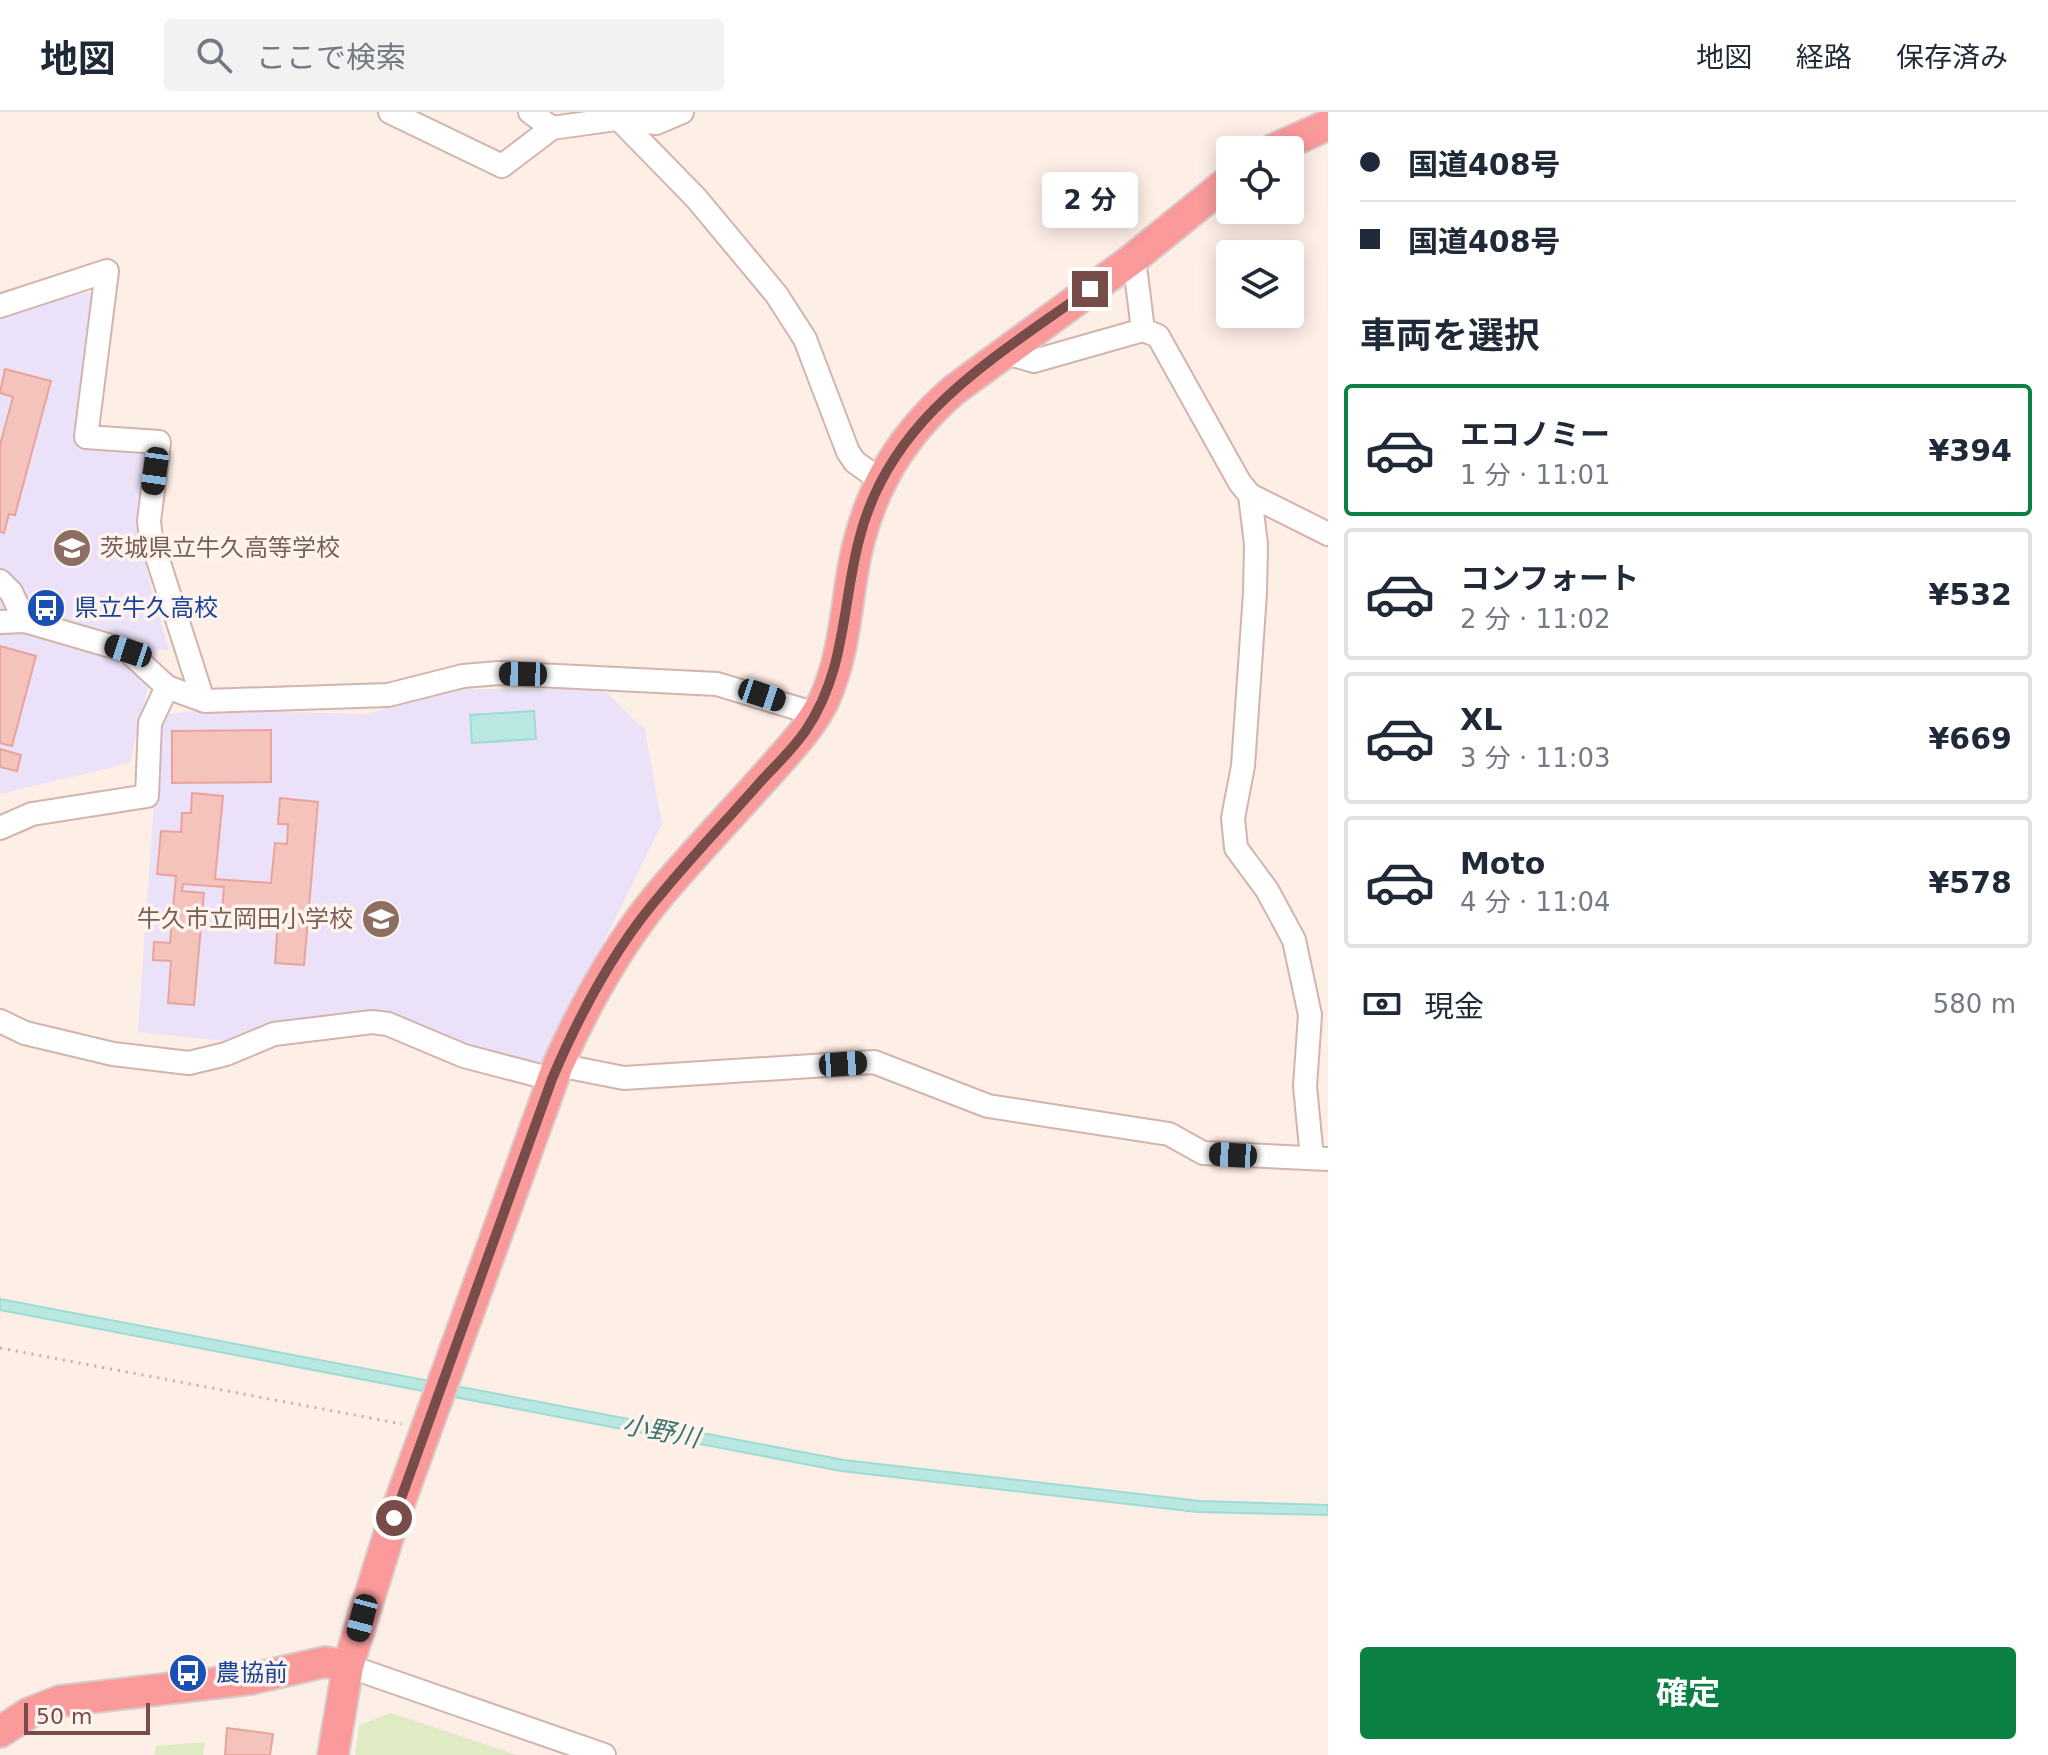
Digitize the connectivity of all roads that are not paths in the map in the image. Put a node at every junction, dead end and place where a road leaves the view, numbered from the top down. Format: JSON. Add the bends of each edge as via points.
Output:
{"nodes":[{"id":1,"x":390,"y":112,"type":"edge"},
{"id":2,"x":530,"y":112,"type":"edge"},
{"id":3,"x":682,"y":112,"type":"edge"},
{"id":4,"x":614,"y":115,"type":"edge"},
{"id":5,"x":1328,"y":125,"type":"edge"},
{"id":6,"x":552,"y":128,"type":"junction"},
{"id":7,"x":1303,"y":136,"type":"edge"},
{"id":8,"x":1216,"y":191,"type":"edge"},
{"id":9,"x":1134,"y":258,"type":"junction"},
{"id":10,"x":0,"y":306,"type":"edge"},
{"id":11,"x":1143,"y":330,"type":"junction"},
{"id":12,"x":1003,"y":352,"type":"junction"},
{"id":13,"x":880,"y":480,"type":"junction"},
{"id":14,"x":1250,"y":495,"type":"junction"},
{"id":15,"x":1328,"y":534,"type":"edge"},
{"id":16,"x":0,"y":581,"type":"edge"},
{"id":17,"x":25,"y":621,"type":"junction"},
{"id":18,"x":0,"y":622,"type":"edge"},
{"id":19,"x":167,"y":687,"type":"junction"},
{"id":20,"x":203,"y":700,"type":"junction"},
{"id":21,"x":816,"y":714,"type":"junction"},
{"id":22,"x":0,"y":828,"type":"edge"},
{"id":23,"x":0,"y":1021,"type":"edge"},
{"id":24,"x":555,"y":1072,"type":"junction"},
{"id":25,"x":1320,"y":1159,"type":"edge"},
{"id":26,"x":348,"y":1666,"type":"junction"},
{"id":27,"x":2,"y":1724,"type":"edge"},
{"id":28,"x":333,"y":1755,"type":"edge"},
{"id":29,"x":604,"y":1755,"type":"edge"}],
"edges":[{"from":1,"to":6,"type":"street","via":[[502,166]]},
{"from":2,"to":6,"type":"street"},
{"from":3,"to":4,"type":"street","via":[[656,123]]},
{"from":4,"to":6,"type":"street"},
{"from":4,"to":13,"type":"street","via":[[696,198],[776,294],[805,339],[848,452]]},
{"from":5,"to":7,"type":"highway"},
{"from":8,"to":9,"type":"highway"},
{"from":9,"to":11,"type":"street"},
{"from":9,"to":12,"type":"highway"},
{"from":10,"to":20,"type":"street","via":[[107,271],[86,437],[159,442],[151,538]]},
{"from":11,"to":12,"type":"street","via":[[1034,361]]},
{"from":11,"to":14,"type":"street","via":[[1158,336]]},
{"from":12,"to":13,"type":"highway","via":[[929,411]]},
{"from":13,"to":21,"type":"highway","via":[[858,541],[835,670]]},
{"from":14,"to":15,"type":"street"},
{"from":14,"to":25,"type":"street","via":[[1255,593],[1243,766],[1233,818],[1236,848],[1294,940],[1310,1015],[1305,1086]]},
{"from":16,"to":17,"type":"street"},
{"from":17,"to":18,"type":"street"},
{"from":17,"to":19,"type":"street","via":[[128,651]]},
{"from":19,"to":20,"type":"street"},
{"from":19,"to":22,"type":"street","via":[[150,723],[147,796],[32,814]]},
{"from":20,"to":21,"type":"street","via":[[388,695],[463,676],[511,673],[717,684]]},
{"from":21,"to":24,"type":"highway","via":[[624,941]]},
{"from":23,"to":24,"type":"street","via":[[25,1033],[113,1054],[189,1063],[274,1034],[372,1022],[464,1056]]},
{"from":24,"to":25,"type":"street","via":[[624,1078],[874,1062],[988,1106],[1169,1134],[1203,1153]]},
{"from":24,"to":26,"type":"highway","via":[[425,1429]]},
{"from":26,"to":27,"type":"highway","via":[[325,1662],[251,1679],[60,1701]]},
{"from":26,"to":28,"type":"highway"},
{"from":26,"to":29,"type":"street"}]}
